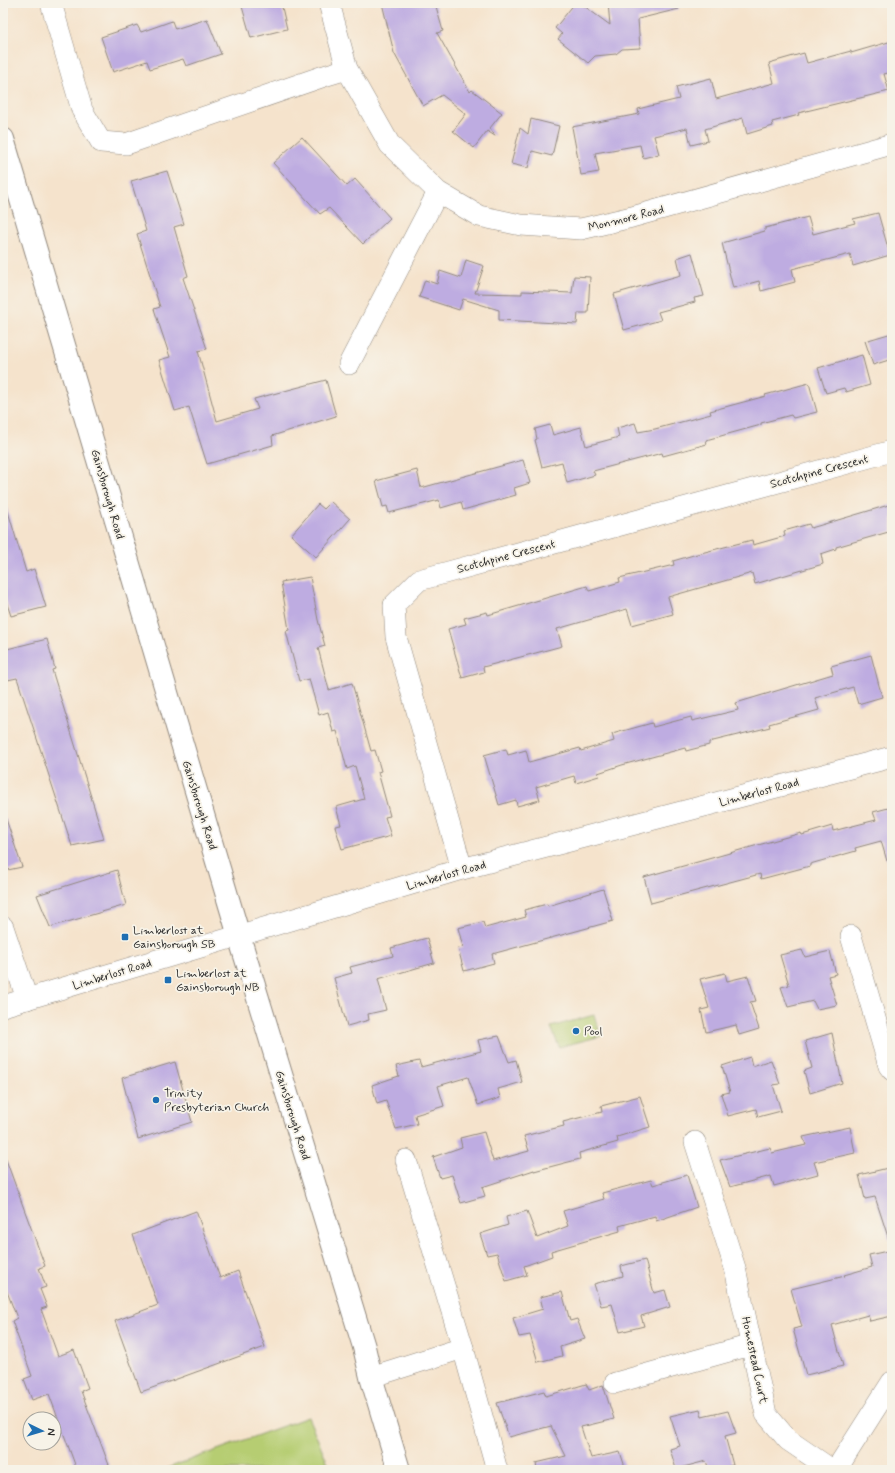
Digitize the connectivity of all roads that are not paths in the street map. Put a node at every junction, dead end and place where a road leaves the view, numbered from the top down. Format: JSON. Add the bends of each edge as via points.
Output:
{"nodes":[{"id":1,"x":50,"y":3,"type":"edge"},
{"id":2,"x":329,"y":3,"type":"edge"},
{"id":3,"x":347,"y":69,"type":"junction"},
{"id":4,"x":3,"y":139,"type":"edge"},
{"id":5,"x":892,"y":144,"type":"edge"},
{"id":6,"x":438,"y":192,"type":"junction"},
{"id":7,"x":349,"y":364,"type":"dead end"},
{"id":8,"x":892,"y":451,"type":"edge"},
{"id":9,"x":892,"y":757,"type":"edge"},
{"id":10,"x":462,"y":869,"type":"junction"},
{"id":11,"x":3,"y":927,"type":"edge"},
{"id":12,"x":239,"y":936,"type":"junction"},
{"id":13,"x":851,"y":936,"type":"dead end"},
{"id":14,"x":27,"y":999,"type":"junction"},
{"id":15,"x":3,"y":1006,"type":"edge"},
{"id":16,"x":892,"y":1070,"type":"edge"},
{"id":17,"x":695,"y":1142,"type":"dead end"},
{"id":18,"x":406,"y":1160,"type":"dead end"},
{"id":19,"x":751,"y":1345,"type":"junction"},
{"id":20,"x":463,"y":1348,"type":"junction"},
{"id":21,"x":372,"y":1377,"type":"junction"},
{"id":22,"x":892,"y":1382,"type":"edge"},
{"id":23,"x":615,"y":1383,"type":"dead end"},
{"id":24,"x":399,"y":1470,"type":"edge"},
{"id":25,"x":497,"y":1470,"type":"edge"},
{"id":26,"x":832,"y":1470,"type":"edge"},
{"id":27,"x":836,"y":1470,"type":"edge"}],
"edges":[{"from":1,"to":3,"type":"street","via":[[82,110],[101,142],[126,144]]},
{"from":2,"to":3,"type":"street","name":"Monmore Road"},
{"from":3,"to":6,"type":"street","name":"Monmore Road","via":[[390,145]]},
{"from":4,"to":12,"type":"main road","name":"Gainsborough Road"},
{"from":5,"to":6,"type":"street","name":"Monmore Road","via":[[581,229],[521,225],[479,216]]},
{"from":6,"to":7,"type":"street"},
{"from":8,"to":10,"type":"street","name":"Scotchpine Crescent","via":[[420,580],[394,605],[396,637]]},
{"from":9,"to":10,"type":"street","name":"Limberlost Road"},
{"from":10,"to":12,"type":"street","name":"Limberlost Road"},
{"from":11,"to":14,"type":"street"},
{"from":12,"to":14,"type":"street","name":"Limberlost Road"},
{"from":12,"to":21,"type":"main road","name":"Gainsborough Road"},
{"from":13,"to":16,"type":"street"},
{"from":14,"to":15,"type":"street","name":"Limberlost Road"},
{"from":17,"to":19,"type":"street","name":"Homestead Court","via":[[735,1268]]},
{"from":18,"to":20,"type":"street"},
{"from":19,"to":23,"type":"street"},
{"from":19,"to":26,"type":"street","name":"Homestead Court","via":[[766,1414],[788,1440]]},
{"from":20,"to":21,"type":"street"},
{"from":20,"to":25,"type":"street"},
{"from":21,"to":24,"type":"main road","name":"Gainsborough Road"},
{"from":22,"to":27,"type":"street"}]}
